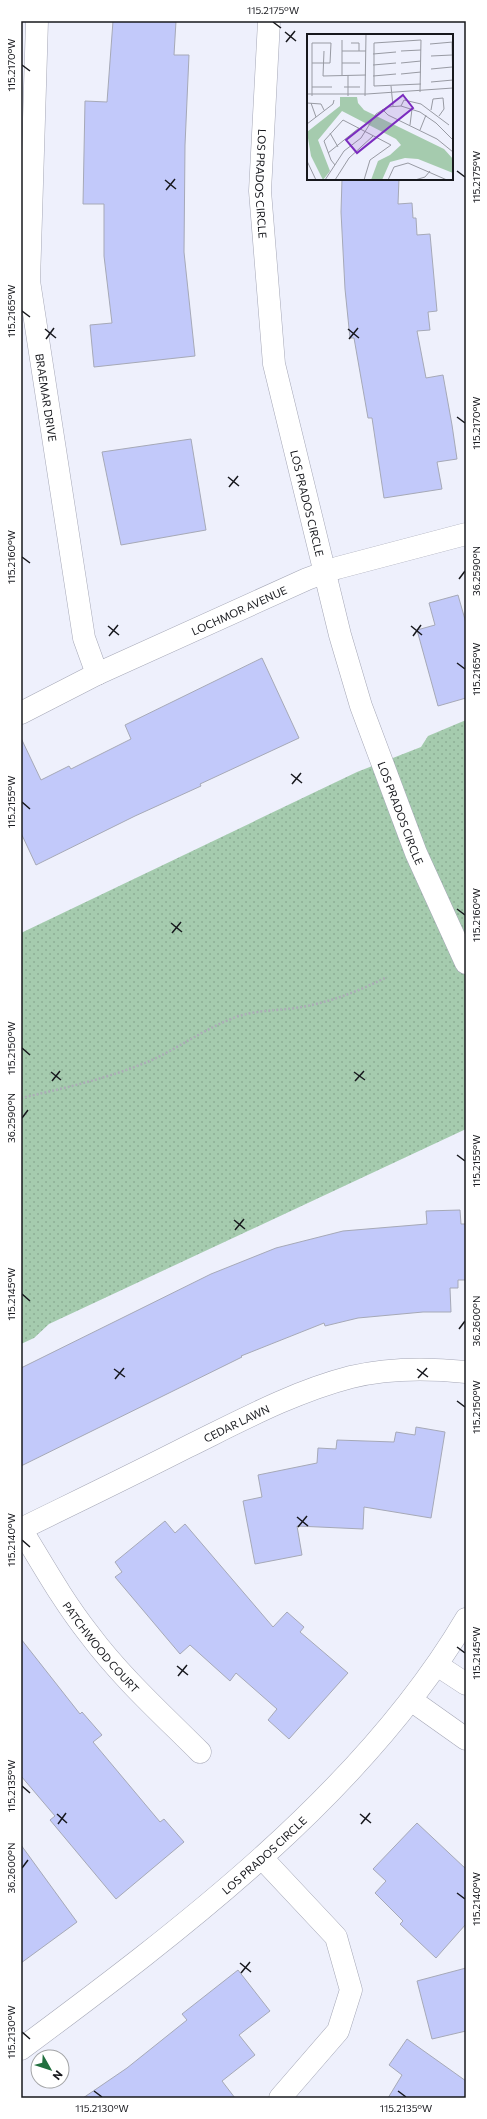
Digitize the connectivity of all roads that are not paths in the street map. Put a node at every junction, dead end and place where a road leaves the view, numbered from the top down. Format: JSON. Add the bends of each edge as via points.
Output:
{"nodes":[{"id":1,"x":37,"y":21,"type":"edge"},
{"id":2,"x":269,"y":21,"type":"edge"},
{"id":3,"x":466,"y":534,"type":"edge"},
{"id":4,"x":325,"y":572,"type":"junction"},
{"id":5,"x":97,"y":674,"type":"junction"},
{"id":6,"x":21,"y":713,"type":"edge"},
{"id":7,"x":466,"y":963,"type":"edge"},
{"id":8,"x":466,"y":1372,"type":"edge"},
{"id":9,"x":21,"y":1529,"type":"edge"},
{"id":10,"x":466,"y":1619,"type":"edge"},
{"id":11,"x":437,"y":1664,"type":"junction"},
{"id":12,"x":466,"y":1684,"type":"edge"},
{"id":13,"x":411,"y":1700,"type":"junction"},
{"id":14,"x":466,"y":1739,"type":"edge"},
{"id":15,"x":200,"y":1752,"type":"dead end"},
{"id":16,"x":262,"y":1858,"type":"junction"},
{"id":17,"x":21,"y":2049,"type":"edge"},
{"id":18,"x":280,"y":2098,"type":"edge"}],
"edges":[{"from":1,"to":5,"type":"street","name":"BRAEMAR DRIVE","via":[[29,281],[84,638]]},
{"from":2,"to":4,"type":"street","name":"LOS PRADOS CIRCLE","via":[[260,191],[274,364]]},
{"from":3,"to":4,"type":"street","name":"LOCHMOR AVENUE"},
{"from":4,"to":5,"type":"street","name":"LOCHMOR AVENUE","via":[[288,586]]},
{"from":4,"to":7,"type":"street","name":"LOS PRADOS CIRCLE","via":[[340,635],[380,761],[416,853]]},
{"from":5,"to":6,"type":"street","name":"LOCHMOR AVENUE"},
{"from":8,"to":9,"type":"street","name":"CEDAR LAWN","via":[[385,1372],[352,1377],[321,1386],[256,1414]]},
{"from":9,"to":15,"type":"street","name":"PATCHWOOD COURT","via":[[60,1594],[90,1636]]},
{"from":10,"to":11,"type":"street","name":"LOS PRADOS CIRCLE"},
{"from":11,"to":12,"type":"street"},
{"from":11,"to":13,"type":"street","name":"LOS PRADOS CIRCLE"},
{"from":13,"to":14,"type":"street"},
{"from":13,"to":16,"type":"street","name":"LOS PRADOS CIRCLE","via":[[357,1762]]},
{"from":16,"to":17,"type":"street","name":"LOS PRADOS CIRCLE","via":[[113,1980]]},
{"from":16,"to":18,"type":"street","via":[[336,1937],[351,1990],[338,2031]]}]}
